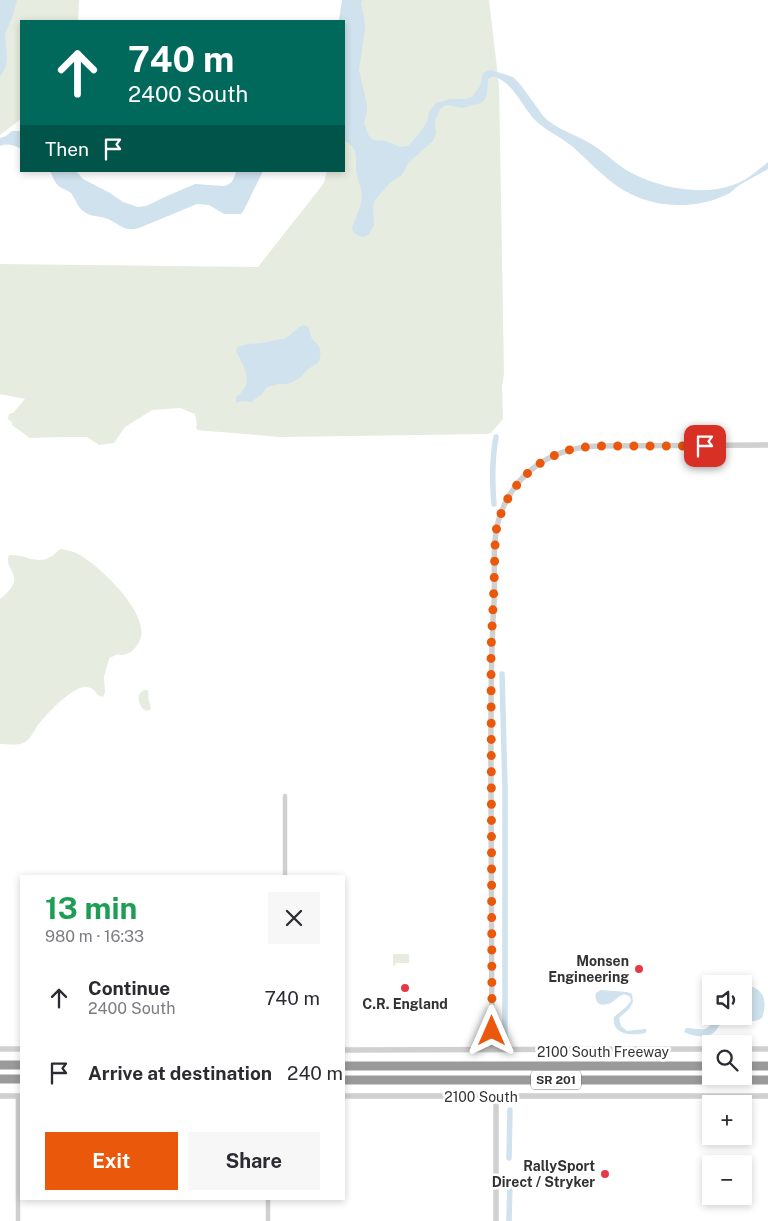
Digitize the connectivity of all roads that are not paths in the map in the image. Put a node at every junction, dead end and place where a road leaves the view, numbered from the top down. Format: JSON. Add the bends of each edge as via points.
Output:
{"nodes":[{"id":1,"x":768,"y":445,"type":"edge"},
{"id":2,"x":286,"y":796,"type":"dead end"},
{"id":3,"x":285,"y":875,"type":"edge"},
{"id":4,"x":0,"y":1049,"type":"edge"},
{"id":5,"x":20,"y":1049,"type":"edge"},
{"id":6,"x":702,"y":1049,"type":"edge"},
{"id":7,"x":752,"y":1049,"type":"edge"},
{"id":8,"x":768,"y":1049,"type":"edge"},
{"id":9,"x":345,"y":1050,"type":"edge"},
{"id":10,"x":492,"y":1050,"type":"junction"},
{"id":11,"x":0,"y":1065,"type":"edge"},
{"id":12,"x":20,"y":1065,"type":"edge"},
{"id":13,"x":345,"y":1066,"type":"edge"},
{"id":14,"x":702,"y":1066,"type":"edge"},
{"id":15,"x":752,"y":1066,"type":"edge"},
{"id":16,"x":768,"y":1066,"type":"edge"},
{"id":17,"x":0,"y":1079,"type":"edge"},
{"id":18,"x":20,"y":1079,"type":"edge"},
{"id":19,"x":345,"y":1080,"type":"edge"},
{"id":20,"x":768,"y":1080,"type":"edge"},
{"id":21,"x":0,"y":1096,"type":"edge"},
{"id":22,"x":20,"y":1096,"type":"edge"},
{"id":23,"x":345,"y":1096,"type":"edge"},
{"id":24,"x":768,"y":1096,"type":"edge"},
{"id":25,"x":496,"y":1097,"type":"junction"},
{"id":26,"x":268,"y":1200,"type":"edge"},
{"id":27,"x":18,"y":1221,"type":"edge"},
{"id":28,"x":268,"y":1221,"type":"edge"},
{"id":29,"x":496,"y":1221,"type":"edge"}],
"edges":[{"from":1,"to":10,"type":"street","via":[[583,447],[567,450],[528,472],[506,502],[497,525],[495,546],[491,662]]},
{"from":2,"to":3,"type":"street"},
{"from":4,"to":5,"type":"street"},
{"from":6,"to":10,"type":"street"},
{"from":7,"to":8,"type":"street"},
{"from":9,"to":10,"type":"street"},
{"from":11,"to":12,"type":"highway"},
{"from":13,"to":14,"type":"highway","name":"2100 South Freeway","number":"SR 201"},
{"from":15,"to":16,"type":"highway"},
{"from":17,"to":18,"type":"highway"},
{"from":19,"to":20,"type":"highway","name":"2100 South Freeway","number":"SR 201"},
{"from":21,"to":22,"type":"street"},
{"from":22,"to":27,"type":"street"},
{"from":23,"to":25,"type":"street","name":"2100 South"},
{"from":24,"to":25,"type":"street","name":"2100 South"},
{"from":25,"to":29,"type":"street"},
{"from":26,"to":28,"type":"street"}]}
